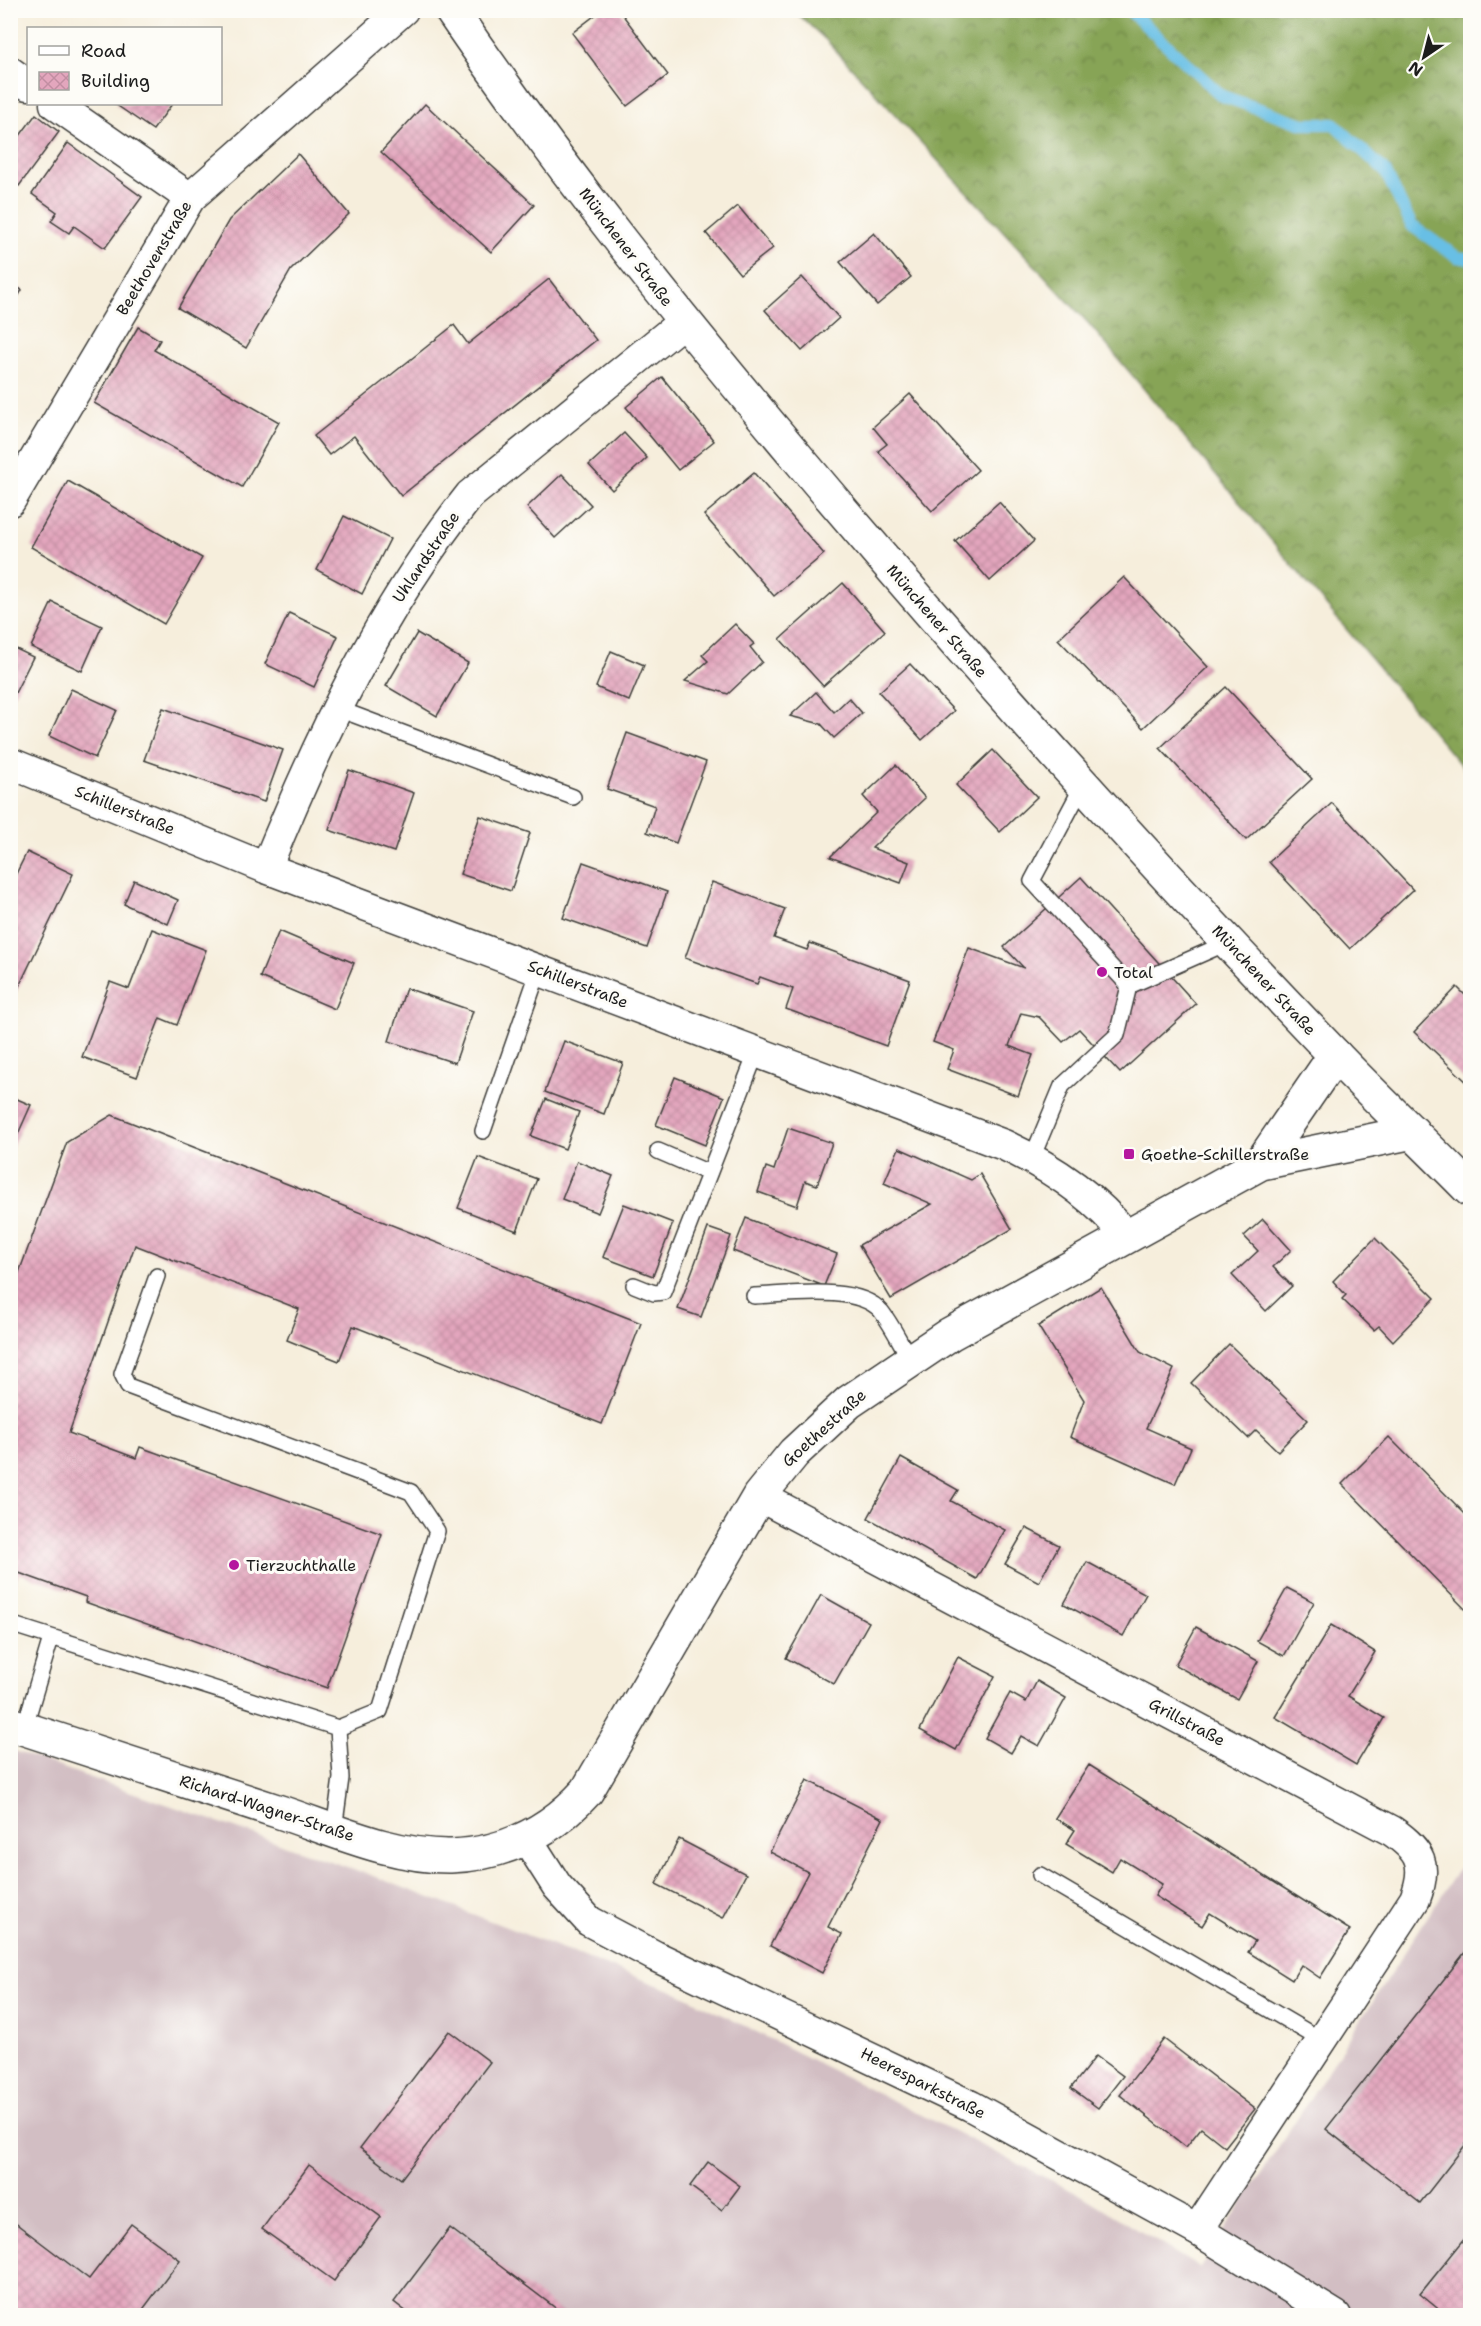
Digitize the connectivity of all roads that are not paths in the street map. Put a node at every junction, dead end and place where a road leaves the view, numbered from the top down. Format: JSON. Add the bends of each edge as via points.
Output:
{"nodes":[{"id":1,"x":403,"y":10,"type":"edge"},
{"id":2,"x":451,"y":10,"type":"edge"},
{"id":3,"x":10,"y":72,"type":"edge"},
{"id":4,"x":27,"y":84,"type":"edge"},
{"id":5,"x":56,"y":105,"type":"edge"},
{"id":6,"x":190,"y":198,"type":"junction"},
{"id":7,"x":683,"y":322,"type":"junction"},
{"id":8,"x":10,"y":501,"type":"edge"},
{"id":9,"x":336,"y":708,"type":"junction"},
{"id":10,"x":10,"y":763,"type":"edge"},
{"id":11,"x":1083,"y":785,"type":"junction"},
{"id":12,"x":573,"y":797,"type":"dead end"},
{"id":13,"x":266,"y":868,"type":"junction"},
{"id":14,"x":1228,"y":942,"type":"junction"},
{"id":15,"x":539,"y":970,"type":"junction"},
{"id":16,"x":1129,"y":986,"type":"junction"},
{"id":17,"x":757,"y":1051,"type":"junction"},
{"id":18,"x":1335,"y":1055,"type":"junction"},
{"id":19,"x":483,"y":1131,"type":"dead end"},
{"id":20,"x":1413,"y":1132,"type":"junction"},
{"id":21,"x":658,"y":1151,"type":"dead end"},
{"id":22,"x":1032,"y":1158,"type":"junction"},
{"id":23,"x":1261,"y":1163,"type":"junction"},
{"id":24,"x":709,"y":1173,"type":"junction"},
{"id":25,"x":1470,"y":1190,"type":"edge"},
{"id":26,"x":1126,"y":1236,"type":"junction"},
{"id":27,"x":157,"y":1276,"type":"dead end"},
{"id":28,"x":634,"y":1285,"type":"dead end"},
{"id":29,"x":754,"y":1296,"type":"dead end"},
{"id":30,"x":910,"y":1359,"type":"junction"},
{"id":31,"x":759,"y":1496,"type":"junction"},
{"id":32,"x":10,"y":1624,"type":"edge"},
{"id":33,"x":51,"y":1638,"type":"junction"},
{"id":34,"x":17,"y":1726,"type":"edge"},
{"id":35,"x":338,"y":1728,"type":"junction"},
{"id":36,"x":334,"y":1830,"type":"junction"},
{"id":37,"x":527,"y":1839,"type":"junction"},
{"id":38,"x":1040,"y":1875,"type":"dead end"},
{"id":39,"x":1320,"y":2040,"type":"junction"},
{"id":40,"x":1197,"y":2229,"type":"junction"},
{"id":41,"x":1336,"y":2316,"type":"edge"}],
"edges":[{"from":1,"to":6,"type":"street","name":"Beethovenstraße"},
{"from":2,"to":7,"type":"street","name":"Münchener Straße","via":[[506,90]]},
{"from":3,"to":4,"type":"street"},
{"from":5,"to":6,"type":"street"},
{"from":6,"to":8,"type":"street","name":"Beethovenstraße"},
{"from":7,"to":9,"type":"street","name":"Uhlandstraße","via":[[470,495],[404,588]]},
{"from":7,"to":11,"type":"street","name":"Münchener Straße","via":[[872,547]]},
{"from":9,"to":12,"type":"lane"},
{"from":9,"to":13,"type":"street","name":"Uhlandstraße"},
{"from":10,"to":13,"type":"street","name":"Schillerstraße"},
{"from":11,"to":14,"type":"street","name":"Münchener Straße"},
{"from":11,"to":16,"type":"lane","via":[[1032,881]]},
{"from":13,"to":15,"type":"street","name":"Schillerstraße"},
{"from":14,"to":16,"type":"lane"},
{"from":14,"to":18,"type":"street","name":"Münchener Straße"},
{"from":15,"to":17,"type":"street","name":"Schillerstraße"},
{"from":15,"to":19,"type":"lane"},
{"from":16,"to":22,"type":"lane","via":[[1116,1035],[1062,1086]]},
{"from":17,"to":22,"type":"street","name":"Schillerstraße"},
{"from":17,"to":24,"type":"lane"},
{"from":18,"to":20,"type":"street","name":"Münchener Straße"},
{"from":18,"to":23,"type":"street","name":"Goethestraße"},
{"from":20,"to":23,"type":"street","name":"Goethestraße"},
{"from":20,"to":25,"type":"street","name":"Münchener Straße"},
{"from":21,"to":24,"type":"lane"},
{"from":22,"to":26,"type":"street","name":"Schillerstraße","via":[[1109,1213]]},
{"from":23,"to":26,"type":"street","name":"Goethestraße"},
{"from":24,"to":28,"type":"lane","via":[[663,1292],[654,1293]]},
{"from":26,"to":30,"type":"street","name":"Goethestraße"},
{"from":27,"to":35,"type":"lane","via":[[122,1374],[128,1386],[411,1492],[437,1531],[380,1711]]},
{"from":29,"to":30,"type":"lane","via":[[851,1295],[880,1310]]},
{"from":30,"to":31,"type":"street","name":"Goethestraße","via":[[813,1433]]},
{"from":31,"to":37,"type":"street","name":"Goethestraße","via":[[587,1791],[570,1810]]},
{"from":31,"to":39,"type":"street","name":"Grillstraße","via":[[1407,1841],[1422,1867],[1415,1899]]},
{"from":32,"to":33,"type":"lane"},
{"from":33,"to":34,"type":"lane"},
{"from":33,"to":35,"type":"lane"},
{"from":34,"to":36,"type":"street","name":"Richard-Wagner-Straße"},
{"from":35,"to":36,"type":"lane","via":[[341,1778]]},
{"from":36,"to":37,"type":"street","name":"Richard-Wagner-Straße","via":[[421,1855],[490,1852]]},
{"from":37,"to":40,"type":"street","name":"Heeresparkstraße","via":[[557,1886],[589,1921],[971,2106]]},
{"from":38,"to":39,"type":"lane"},
{"from":39,"to":40,"type":"street","name":"Grillstraße"},
{"from":40,"to":41,"type":"street","name":"Heeresparkstraße"}]}
